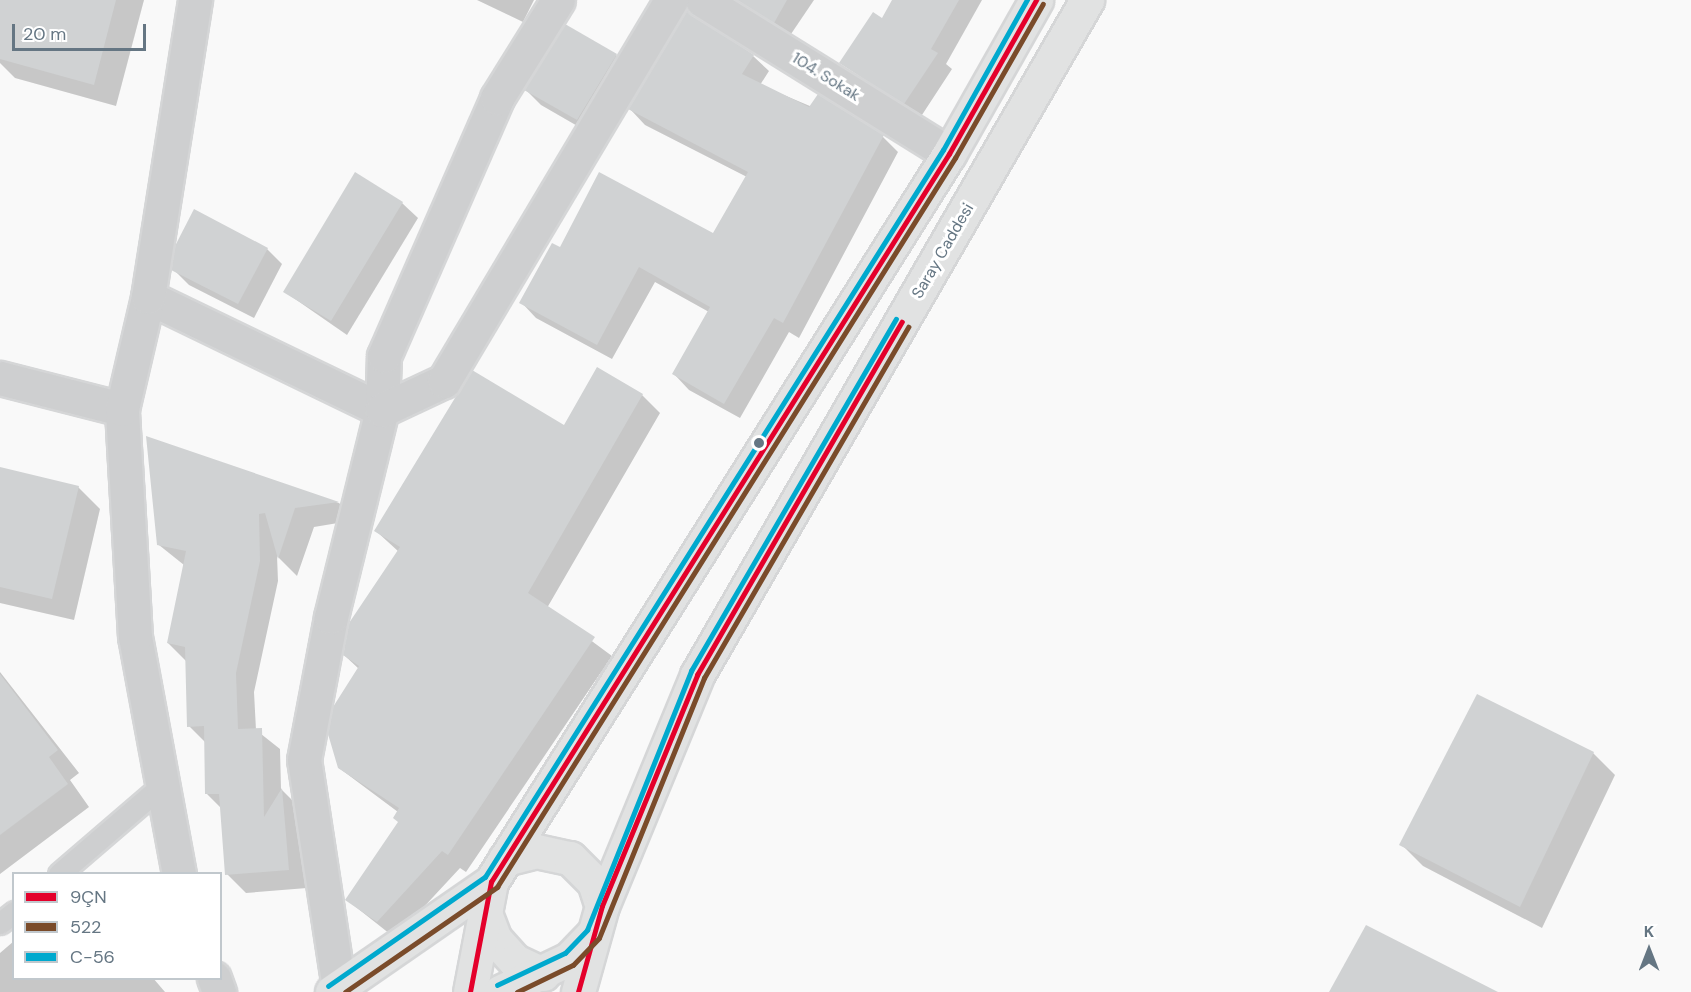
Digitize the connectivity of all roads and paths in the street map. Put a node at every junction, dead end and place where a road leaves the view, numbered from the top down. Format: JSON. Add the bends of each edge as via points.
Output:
{"nodes":[{"id":1,"x":195,"y":0,"type":"edge"},
{"id":2,"x":558,"y":0,"type":"edge"},
{"id":3,"x":670,"y":0,"type":"edge"},
{"id":4,"x":702,"y":0,"type":"edge"},
{"id":5,"x":1036,"y":0,"type":"edge"},
{"id":6,"x":1087,"y":0,"type":"edge"},
{"id":7,"x":949,"y":154,"type":"junction"},
{"id":8,"x":148,"y":297,"type":"junction"},
{"id":9,"x":0,"y":378,"type":"edge"},
{"id":10,"x":122,"y":409,"type":"junction"},
{"id":11,"x":382,"y":410,"type":"junction"},
{"id":12,"x":159,"y":788,"type":"junction"},
{"id":13,"x":60,"y":872,"type":"edge"},
{"id":14,"x":179,"y":872,"type":"edge"},
{"id":15,"x":493,"y":883,"type":"junction"},
{"id":16,"x":12,"y":914,"type":"edge"},
{"id":17,"x":598,"y":920,"type":"junction"},
{"id":18,"x":0,"y":923,"type":"edge"},
{"id":19,"x":543,"y":974,"type":"junction"},
{"id":20,"x":335,"y":990,"type":"edge"},
{"id":21,"x":470,"y":992,"type":"edge"},
{"id":22,"x":500,"y":992,"type":"edge"},
{"id":23,"x":578,"y":992,"type":"edge"}],
"edges":[{"from":1,"to":8,"type":"street"},
{"from":2,"to":11,"type":"street","via":[[497,98],[384,356]]},
{"from":3,"to":11,"type":"street","via":[[444,381]]},
{"from":4,"to":7,"type":"street","name":"104. Sokak"},
{"from":5,"to":7,"type":"main road"},
{"from":6,"to":17,"type":"main road","name":"Saray Caddesi","via":[[697,675]]},
{"from":7,"to":15,"type":"main road"},
{"from":8,"to":10,"type":"street"},
{"from":8,"to":11,"type":"street"},
{"from":9,"to":10,"type":"street"},
{"from":10,"to":12,"type":"street","via":[[135,637]]},
{"from":11,"to":20,"type":"street","via":[[331,617],[304,759]]},
{"from":12,"to":13,"type":"lane"},
{"from":12,"to":14,"type":"street"},
{"from":15,"to":17,"type":"main road","via":[[536,851],[570,858],[594,882]]},
{"from":15,"to":19,"type":"main road","via":[[495,939],[515,961]]},
{"from":15,"to":20,"type":"main road"},
{"from":15,"to":21,"type":"main road"},
{"from":16,"to":18,"type":"lane"},
{"from":17,"to":19,"type":"main road","via":[[569,959]]},
{"from":17,"to":23,"type":"main road","name":"Saray Caddesi"},
{"from":19,"to":22,"type":"main road"}]}
